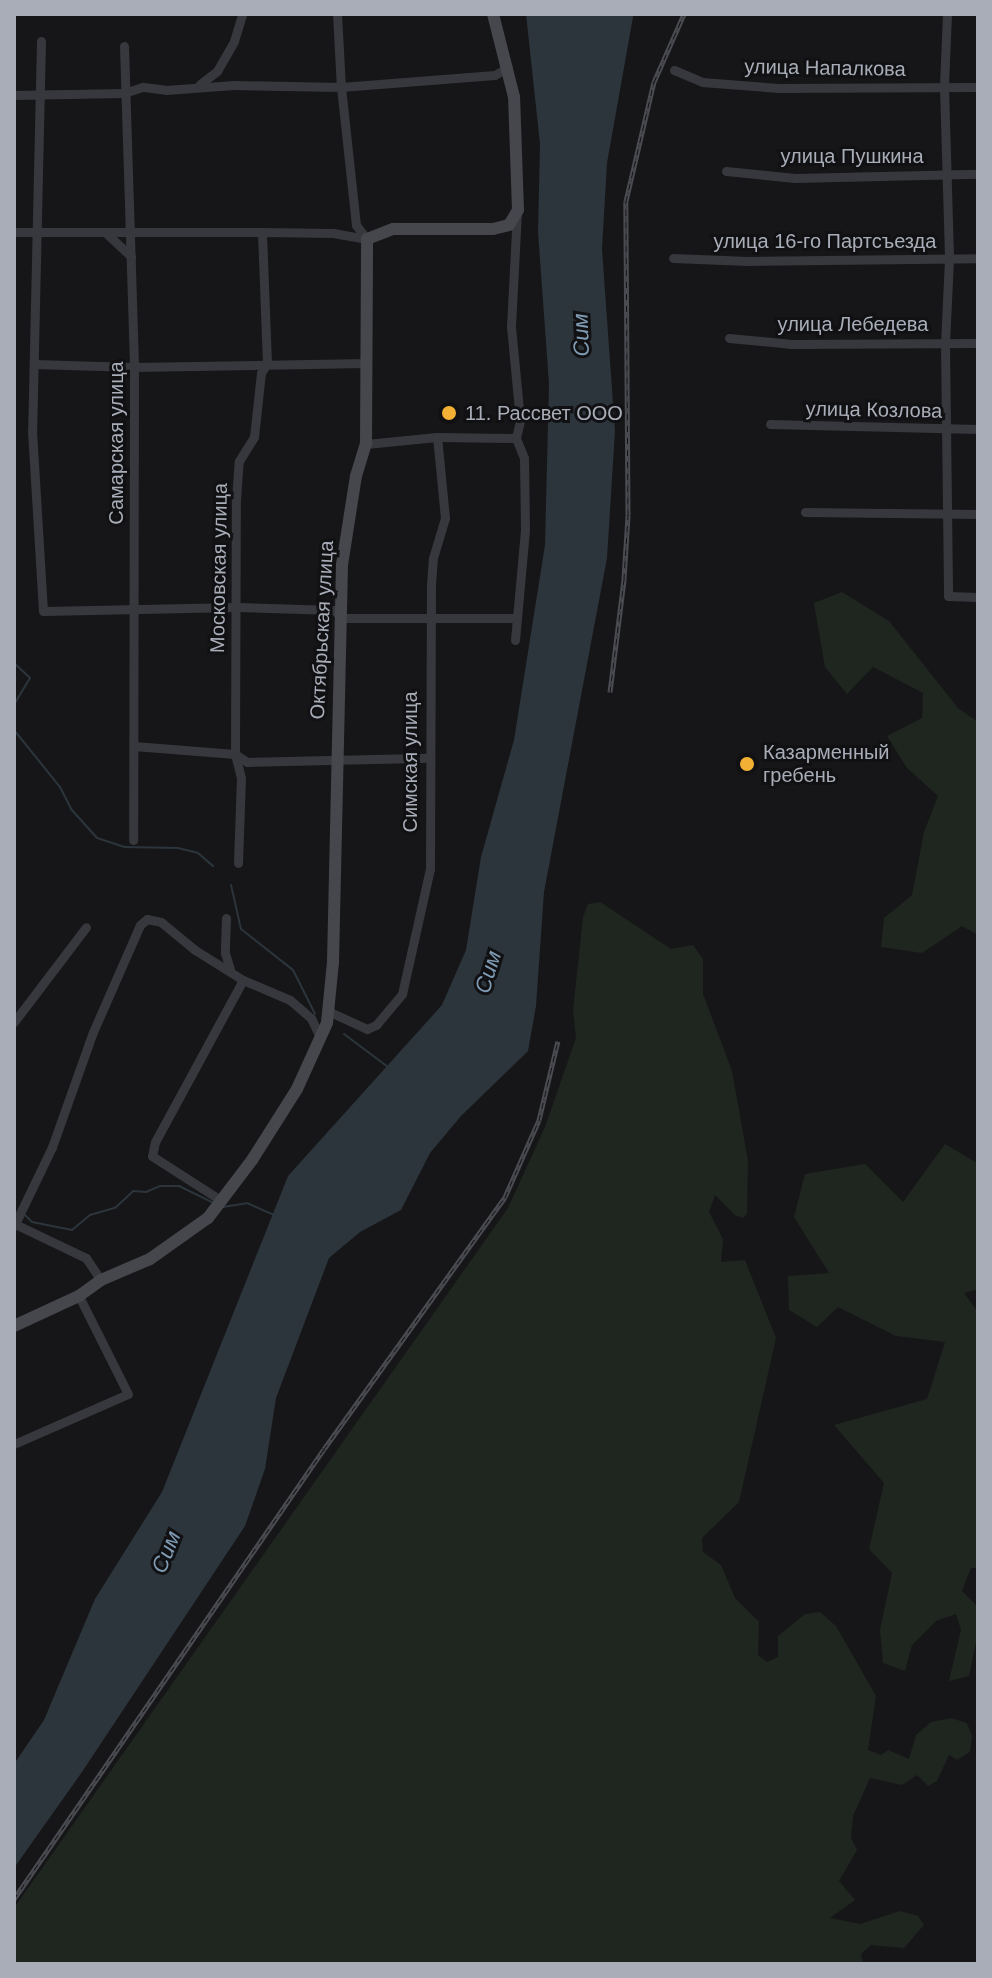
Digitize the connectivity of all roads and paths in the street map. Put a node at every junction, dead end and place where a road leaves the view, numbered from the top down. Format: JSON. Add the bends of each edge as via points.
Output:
{"nodes":[{"id":1,"x":242,"y":14,"type":"edge"},
{"id":2,"x":337,"y":14,"type":"edge"},
{"id":3,"x":493,"y":14,"type":"edge"},
{"id":4,"x":947,"y":14,"type":"edge"},
{"id":5,"x":41,"y":41,"type":"dead end"},
{"id":6,"x":124,"y":46,"type":"dead end"},
{"id":7,"x":508,"y":67,"type":"junction"},
{"id":8,"x":674,"y":70,"type":"dead end"},
{"id":9,"x":190,"y":87,"type":"junction"},
{"id":10,"x":341,"y":87,"type":"junction"},
{"id":11,"x":944,"y":87,"type":"junction"},
{"id":12,"x":978,"y":87,"type":"edge"},
{"id":13,"x":124,"y":93,"type":"junction"},
{"id":14,"x":14,"y":95,"type":"edge"},
{"id":15,"x":41,"y":95,"type":"junction"},
{"id":16,"x":726,"y":171,"type":"dead end"},
{"id":17,"x":948,"y":174,"type":"junction"},
{"id":18,"x":978,"y":174,"type":"edge"},
{"id":19,"x":518,"y":210,"type":"junction"},
{"id":20,"x":14,"y":232,"type":"edge"},
{"id":21,"x":37,"y":232,"type":"junction"},
{"id":22,"x":262,"y":232,"type":"junction"},
{"id":23,"x":107,"y":233,"type":"junction"},
{"id":24,"x":130,"y":234,"type":"junction"},
{"id":25,"x":367,"y":239,"type":"junction"},
{"id":26,"x":131,"y":256,"type":"junction"},
{"id":27,"x":673,"y":258,"type":"dead end"},
{"id":28,"x":978,"y":258,"type":"edge"},
{"id":29,"x":949,"y":259,"type":"junction"},
{"id":30,"x":729,"y":338,"type":"dead end"},
{"id":31,"x":945,"y":343,"type":"junction"},
{"id":32,"x":978,"y":343,"type":"edge"},
{"id":33,"x":267,"y":363,"type":"junction"},
{"id":34,"x":367,"y":363,"type":"junction"},
{"id":35,"x":34,"y":364,"type":"junction"},
{"id":36,"x":134,"y":367,"type":"junction"},
{"id":37,"x":770,"y":424,"type":"dead end"},
{"id":38,"x":947,"y":429,"type":"junction"},
{"id":39,"x":978,"y":429,"type":"edge"},
{"id":40,"x":437,"y":437,"type":"junction"},
{"id":41,"x":516,"y":438,"type":"junction"},
{"id":42,"x":366,"y":444,"type":"junction"},
{"id":43,"x":805,"y":512,"type":"dead end"},
{"id":44,"x":947,"y":514,"type":"junction"},
{"id":45,"x":978,"y":514,"type":"edge"},
{"id":46,"x":978,"y":597,"type":"edge"},
{"id":47,"x":237,"y":607,"type":"junction"},
{"id":48,"x":133,"y":611,"type":"junction"},
{"id":49,"x":339,"y":615,"type":"junction"},
{"id":50,"x":432,"y":618,"type":"junction"},
{"id":51,"x":516,"y":618,"type":"junction"},
{"id":52,"x":515,"y":640,"type":"dead end"},
{"id":53,"x":134,"y":746,"type":"junction"},
{"id":54,"x":235,"y":754,"type":"junction"},
{"id":55,"x":429,"y":758,"type":"junction"},
{"id":56,"x":337,"y":759,"type":"junction"},
{"id":57,"x":133,"y":840,"type":"dead end"},
{"id":58,"x":238,"y":863,"type":"dead end"},
{"id":59,"x":226,"y":918,"type":"dead end"},
{"id":60,"x":86,"y":927,"type":"dead end"},
{"id":61,"x":230,"y":969,"type":"junction"},
{"id":62,"x":243,"y":980,"type":"junction"},
{"id":63,"x":330,"y":1012,"type":"junction"},
{"id":64,"x":14,"y":1022,"type":"edge"},
{"id":65,"x":320,"y":1037,"type":"junction"},
{"id":66,"x":222,"y":1201,"type":"junction"},
{"id":67,"x":14,"y":1225,"type":"edge"},
{"id":68,"x":101,"y":1280,"type":"junction"},
{"id":69,"x":79,"y":1296,"type":"junction"},
{"id":70,"x":14,"y":1326,"type":"edge"},
{"id":71,"x":14,"y":1444,"type":"edge"}],
"edges":[{"from":1,"to":9,"type":"street","via":[[217,71]]},
{"from":2,"to":10,"type":"street","name":"Октябрьская улица"},
{"from":3,"to":7,"type":"main road"},
{"from":4,"to":11,"type":"street"},
{"from":5,"to":15,"type":"street"},
{"from":6,"to":13,"type":"street","name":"Самарская улица"},
{"from":7,"to":10,"type":"street","via":[[495,75]]},
{"from":7,"to":19,"type":"main road"},
{"from":8,"to":11,"type":"street","name":"улица Напалкова","via":[[702,82],[779,88]]},
{"from":9,"to":10,"type":"street"},
{"from":9,"to":13,"type":"street","via":[[143,87]]},
{"from":10,"to":25,"type":"street","name":"Октябрьская улица","via":[[356,225]]},
{"from":11,"to":12,"type":"street","name":"улица Напалкова"},
{"from":11,"to":17,"type":"street"},
{"from":13,"to":15,"type":"street"},
{"from":13,"to":24,"type":"street","name":"Самарская улица"},
{"from":14,"to":15,"type":"street"},
{"from":15,"to":21,"type":"street"},
{"from":16,"to":17,"type":"street","name":"улица Пушкина","via":[[795,178]]},
{"from":17,"to":18,"type":"street","name":"улица Пушкина"},
{"from":17,"to":29,"type":"street"},
{"from":19,"to":25,"type":"main road","via":[[509,225],[493,229],[393,229]]},
{"from":19,"to":41,"type":"street","via":[[511,326],[520,420]]},
{"from":20,"to":21,"type":"street"},
{"from":21,"to":23,"type":"street"},
{"from":21,"to":35,"type":"street"},
{"from":22,"to":24,"type":"street"},
{"from":22,"to":25,"type":"street"},
{"from":22,"to":33,"type":"street","name":"Московская улица"},
{"from":23,"to":24,"type":"street"},
{"from":23,"to":26,"type":"street"},
{"from":24,"to":26,"type":"street","name":"Самарская улица"},
{"from":25,"to":34,"type":"main road","name":"Октябрьская улица"},
{"from":26,"to":36,"type":"street","name":"Самарская улица"},
{"from":27,"to":29,"type":"street","name":"улица 16-го Партсъезда"},
{"from":28,"to":29,"type":"street","name":"улица 16-го Партсъезда"},
{"from":29,"to":31,"type":"street"},
{"from":30,"to":31,"type":"street","name":"улица Лебедева","via":[[792,344]]},
{"from":31,"to":32,"type":"street","name":"улица Лебедева"},
{"from":31,"to":38,"type":"street"},
{"from":33,"to":34,"type":"street"},
{"from":33,"to":36,"type":"street"},
{"from":33,"to":47,"type":"street","name":"Московская улица","via":[[261,373],[254,437],[239,461]]},
{"from":34,"to":42,"type":"main road","name":"Октябрьская улица"},
{"from":35,"to":36,"type":"street"},
{"from":35,"to":48,"type":"street","via":[[34,479],[43,611]]},
{"from":36,"to":48,"type":"street","name":"Самарская улица"},
{"from":37,"to":38,"type":"street","name":"улица Козлова"},
{"from":38,"to":39,"type":"street","name":"улица Козлова"},
{"from":38,"to":44,"type":"street"},
{"from":40,"to":41,"type":"street"},
{"from":40,"to":42,"type":"street"},
{"from":40,"to":50,"type":"street","name":"Симская улица","via":[[445,518],[433,558]]},
{"from":41,"to":51,"type":"street","via":[[524,458],[525,530]]},
{"from":42,"to":49,"type":"main road","name":"Октябрьская улица","via":[[349,512]]},
{"from":43,"to":44,"type":"street"},
{"from":44,"to":45,"type":"street"},
{"from":44,"to":46,"type":"street","via":[[948,596]]},
{"from":47,"to":48,"type":"street"},
{"from":47,"to":49,"type":"street","via":[[334,610]]},
{"from":47,"to":54,"type":"street","name":"Московская улица"},
{"from":48,"to":53,"type":"street","name":"Самарская улица"},
{"from":49,"to":50,"type":"street"},
{"from":49,"to":56,"type":"main road","name":"Октябрьская улица"},
{"from":50,"to":51,"type":"street"},
{"from":50,"to":55,"type":"street","name":"Симская улица"},
{"from":51,"to":52,"type":"street"},
{"from":53,"to":54,"type":"street"},
{"from":53,"to":57,"type":"street","name":"Самарская улица"},
{"from":54,"to":56,"type":"street","via":[[247,762]]},
{"from":54,"to":58,"type":"street","name":"Московская улица","via":[[241,778]]},
{"from":55,"to":56,"type":"street"},
{"from":55,"to":63,"type":"street","name":"Симская улица","via":[[430,869],[402,994],[367,1029]]},
{"from":56,"to":63,"type":"main road","name":"Октябрьская улица"},
{"from":59,"to":61,"type":"street"},
{"from":60,"to":64,"type":"street"},
{"from":61,"to":62,"type":"street"},
{"from":61,"to":67,"type":"street","via":[[195,950],[161,922],[147,919],[140,925],[93,1032],[52,1147]]},
{"from":62,"to":65,"type":"street","via":[[290,1000],[311,1018]]},
{"from":62,"to":66,"type":"street","via":[[152,1156]]},
{"from":63,"to":65,"type":"main road","name":"Октябрьская улица"},
{"from":65,"to":66,"type":"main road","name":"Октябрьская улица","via":[[297,1089]]},
{"from":66,"to":68,"type":"main road","name":"Октябрьская улица","via":[[208,1218],[150,1259]]},
{"from":67,"to":68,"type":"street","via":[[86,1258]]},
{"from":68,"to":69,"type":"main road","name":"Октябрьская улица"},
{"from":69,"to":70,"type":"main road","name":"Октябрьская улица"},
{"from":69,"to":71,"type":"street","via":[[128,1394]]}]}
